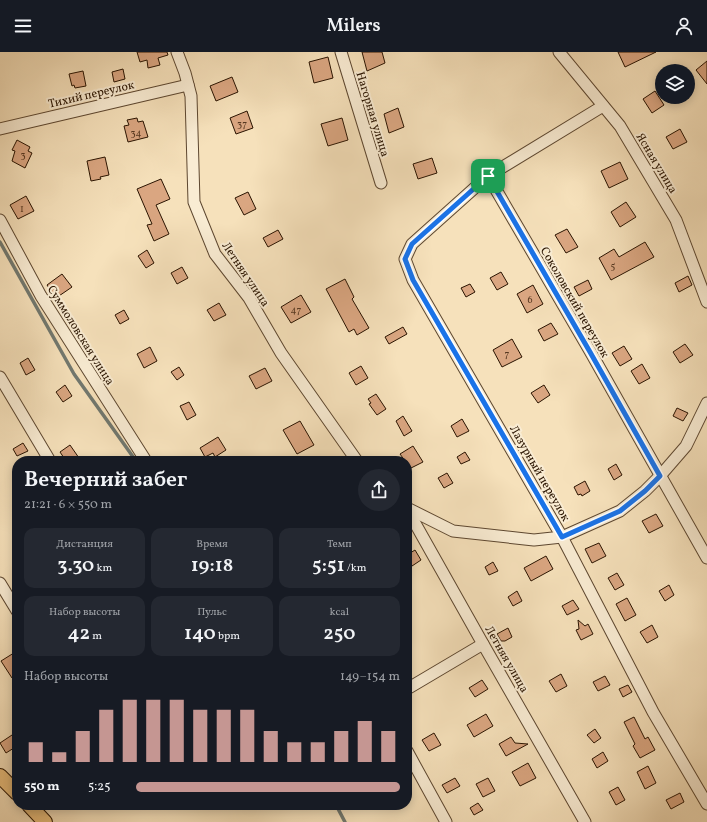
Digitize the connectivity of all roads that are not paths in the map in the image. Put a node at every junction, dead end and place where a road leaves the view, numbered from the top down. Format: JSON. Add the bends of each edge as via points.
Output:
{"nodes":[{"id":1,"x":177,"y":52,"type":"edge"},
{"id":2,"x":341,"y":52,"type":"edge"},
{"id":3,"x":559,"y":52,"type":"edge"},
{"id":4,"x":188,"y":85,"type":"junction"},
{"id":5,"x":603,"y":106,"type":"junction"},
{"id":6,"x":0,"y":129,"type":"edge"},
{"id":7,"x":488,"y":176,"type":"junction"},
{"id":8,"x":381,"y":184,"type":"dead end"},
{"id":9,"x":0,"y":220,"type":"edge"},
{"id":10,"x":707,"y":302,"type":"edge"},
{"id":11,"x":0,"y":377,"type":"edge"},
{"id":12,"x":707,"y":403,"type":"edge"},
{"id":13,"x":47,"y":456,"type":"edge"},
{"id":14,"x":143,"y":456,"type":"edge"},
{"id":15,"x":353,"y":456,"type":"edge"},
{"id":16,"x":660,"y":476,"type":"junction"},
{"id":17,"x":412,"y":511,"type":"edge"},
{"id":18,"x":412,"y":516,"type":"edge"},
{"id":19,"x":562,"y":537,"type":"junction"},
{"id":20,"x":707,"y":558,"type":"edge"},
{"id":21,"x":0,"y":583,"type":"edge"},
{"id":22,"x":12,"y":603,"type":"edge"},
{"id":23,"x":483,"y":644,"type":"junction"},
{"id":24,"x":412,"y":686,"type":"edge"},
{"id":25,"x":412,"y":761,"type":"edge"},
{"id":26,"x":0,"y":776,"type":"edge"},
{"id":27,"x":12,"y":788,"type":"edge"},
{"id":28,"x":707,"y":804,"type":"edge"},
{"id":29,"x":34,"y":810,"type":"edge"},
{"id":30,"x":45,"y":822,"type":"edge"},
{"id":31,"x":446,"y":822,"type":"edge"},
{"id":32,"x":585,"y":822,"type":"edge"}],
"edges":[{"from":1,"to":4,"type":"street","name":"Летняя улица"},
{"from":2,"to":8,"type":"street","name":"Нагорная улица"},
{"from":3,"to":5,"type":"street","name":"Ясная улица"},
{"from":4,"to":6,"type":"street","name":"Тихий переулок"},
{"from":4,"to":15,"type":"street","name":"Летняя улица","via":[[191,96],[194,202],[215,254],[249,298],[281,353]]},
{"from":5,"to":7,"type":"street"},
{"from":5,"to":10,"type":"street","name":"Ясная улица","via":[[620,126],[676,220]]},
{"from":7,"to":16,"type":"street","name":"Соколовский переулок"},
{"from":7,"to":19,"type":"street","name":"Лазурный переулок","via":[[412,244],[405,259],[413,280]]},
{"from":9,"to":14,"type":"street","name":"Суммоловская улица","via":[[41,296]]},
{"from":11,"to":13,"type":"street"},
{"from":12,"to":16,"type":"street","via":[[686,446]]},
{"from":16,"to":19,"type":"street","via":[[620,511]]},
{"from":16,"to":20,"type":"street","name":"Соколовский переулок"},
{"from":17,"to":19,"type":"street","via":[[453,531],[534,540]]},
{"from":18,"to":23,"type":"street","name":"Летняя улица"},
{"from":19,"to":28,"type":"street","name":"Лазурный переулок","via":[[653,712]]},
{"from":21,"to":22,"type":"street"},
{"from":23,"to":24,"type":"street"},
{"from":23,"to":32,"type":"street","name":"Летняя улица"},
{"from":25,"to":31,"type":"street"},
{"from":26,"to":27,"type":"main road"},
{"from":29,"to":30,"type":"main road"}]}
